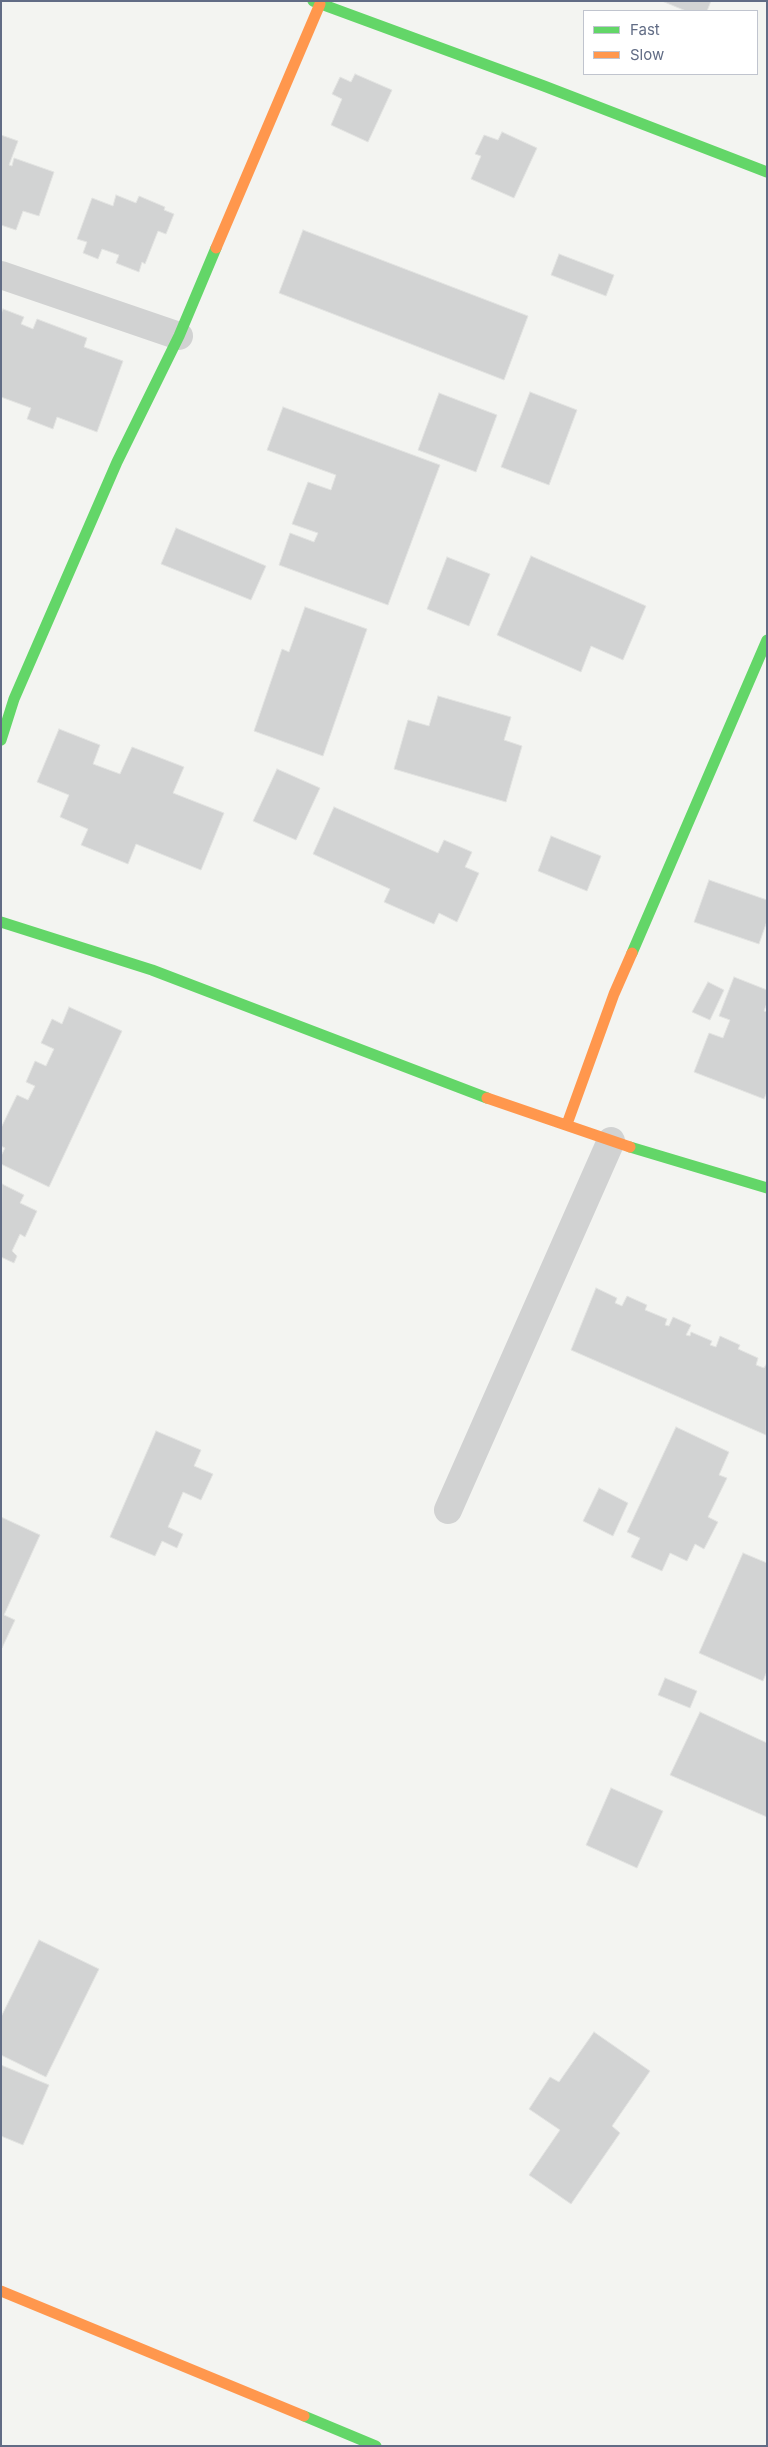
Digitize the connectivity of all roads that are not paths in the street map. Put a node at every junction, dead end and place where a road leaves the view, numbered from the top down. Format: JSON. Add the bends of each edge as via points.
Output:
{"nodes":[{"id":1,"x":317,"y":2,"type":"edge"},
{"id":2,"x":767,"y":172,"type":"edge"},
{"id":3,"x":1,"y":275,"type":"edge"},
{"id":4,"x":180,"y":336,"type":"junction"},
{"id":5,"x":767,"y":640,"type":"edge"},
{"id":6,"x":1,"y":740,"type":"edge"},
{"id":7,"x":1,"y":922,"type":"edge"},
{"id":8,"x":567,"y":1124,"type":"junction"},
{"id":9,"x":611,"y":1140,"type":"junction"},
{"id":10,"x":767,"y":1188,"type":"edge"},
{"id":11,"x":448,"y":1510,"type":"dead end"},
{"id":12,"x":1,"y":2291,"type":"edge"},
{"id":13,"x":376,"y":2446,"type":"edge"}],
"edges":[{"from":1,"to":2,"type":"street"},
{"from":1,"to":4,"type":"street"},
{"from":3,"to":4,"type":"street"},
{"from":4,"to":6,"type":"street","via":[[117,462],[14,698]]},
{"from":5,"to":8,"type":"street","via":[[614,994]]},
{"from":7,"to":8,"type":"street","via":[[152,970],[445,1083]]},
{"from":8,"to":9,"type":"street"},
{"from":9,"to":10,"type":"street"},
{"from":9,"to":11,"type":"street"},
{"from":12,"to":13,"type":"street"}]}
